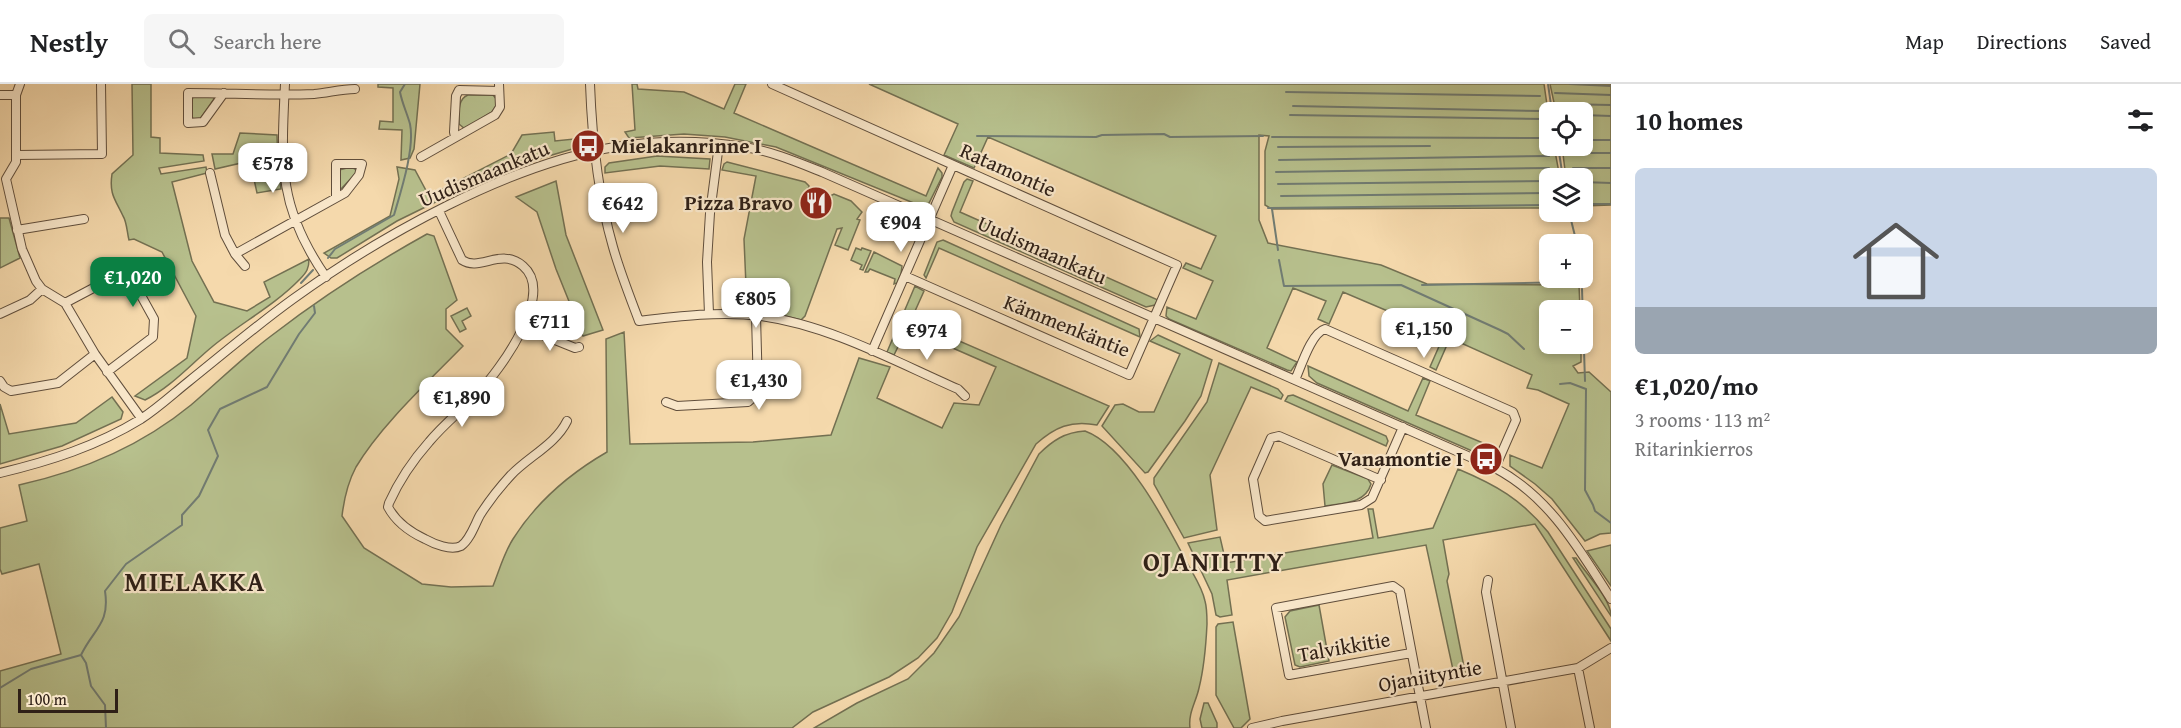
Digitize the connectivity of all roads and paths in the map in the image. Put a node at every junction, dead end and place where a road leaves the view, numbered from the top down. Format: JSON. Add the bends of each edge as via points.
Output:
{"nodes":[{"id":1,"x":101,"y":84,"type":"edge"},
{"id":2,"x":285,"y":84,"type":"edge"},
{"id":3,"x":590,"y":84,"type":"edge"},
{"id":4,"x":772,"y":84,"type":"edge"},
{"id":5,"x":19,"y":85,"type":"edge"},
{"id":6,"x":499,"y":88,"type":"edge"},
{"id":7,"x":355,"y":89,"type":"dead end"},
{"id":8,"x":224,"y":93,"type":"junction"},
{"id":9,"x":284,"y":94,"type":"junction"},
{"id":10,"x":0,"y":95,"type":"edge"},
{"id":11,"x":16,"y":95,"type":"junction"},
{"id":12,"x":455,"y":137,"type":"junction"},
{"id":13,"x":719,"y":144,"type":"junction"},
{"id":14,"x":595,"y":151,"type":"junction"},
{"id":15,"x":16,"y":155,"type":"junction"},
{"id":16,"x":421,"y":157,"type":"dead end"},
{"id":17,"x":953,"y":165,"type":"junction"},
{"id":18,"x":210,"y":173,"type":"dead end"},
{"id":19,"x":3,"y":179,"type":"edge"},
{"id":20,"x":336,"y":197,"type":"dead end"},
{"id":21,"x":439,"y":211,"type":"junction"},
{"id":22,"x":84,"y":219,"type":"dead end"},
{"id":23,"x":930,"y":219,"type":"junction"},
{"id":24,"x":294,"y":221,"type":"junction"},
{"id":25,"x":17,"y":230,"type":"junction"},
{"id":26,"x":235,"y":254,"type":"junction"},
{"id":27,"x":245,"y":266,"type":"dead end"},
{"id":28,"x":905,"y":276,"type":"junction"},
{"id":29,"x":327,"y":277,"type":"junction"},
{"id":30,"x":42,"y":289,"type":"junction"},
{"id":31,"x":65,"y":303,"type":"junction"},
{"id":32,"x":0,"y":314,"type":"edge"},
{"id":33,"x":709,"y":314,"type":"junction"},
{"id":34,"x":756,"y":316,"type":"junction"},
{"id":35,"x":1153,"y":319,"type":"junction"},
{"id":36,"x":523,"y":327,"type":"junction"},
{"id":37,"x":579,"y":347,"type":"dead end"},
{"id":38,"x":872,"y":351,"type":"junction"},
{"id":39,"x":95,"y":354,"type":"junction"},
{"id":40,"x":107,"y":372,"type":"junction"},
{"id":41,"x":1295,"y":380,"type":"junction"},
{"id":42,"x":0,"y":381,"type":"edge"},
{"id":43,"x":965,"y":396,"type":"dead end"},
{"id":44,"x":666,"y":402,"type":"dead end"},
{"id":45,"x":141,"y":418,"type":"junction"},
{"id":46,"x":567,"y":421,"type":"dead end"},
{"id":47,"x":1403,"y":427,"type":"junction"},
{"id":48,"x":1495,"y":468,"type":"junction"},
{"id":49,"x":0,"y":473,"type":"edge"},
{"id":50,"x":1381,"y":480,"type":"junction"},
{"id":51,"x":1488,"y":580,"type":"dead end"},
{"id":52,"x":1611,"y":599,"type":"edge"},
{"id":53,"x":1611,"y":648,"type":"edge"},
{"id":54,"x":1411,"y":653,"type":"junction"},
{"id":55,"x":1578,"y":668,"type":"junction"},
{"id":56,"x":1503,"y":681,"type":"junction"},
{"id":57,"x":1420,"y":696,"type":"junction"},
{"id":58,"x":1252,"y":728,"type":"edge"},
{"id":59,"x":1426,"y":728,"type":"edge"},
{"id":60,"x":1511,"y":728,"type":"edge"},
{"id":61,"x":1590,"y":728,"type":"edge"}],
"edges":[{"from":1,"to":15,"type":"street","via":[[102,154]]},
{"from":2,"to":9,"type":"street"},
{"from":3,"to":14,"type":"street"},
{"from":4,"to":17,"type":"street","name":"Ratamontie"},
{"from":5,"to":11,"type":"street"},
{"from":6,"to":12,"type":"street","via":[[500,107],[495,115]]},
{"from":6,"to":12,"type":"street","via":[[459,90]]},
{"from":7,"to":9,"type":"street"},
{"from":8,"to":8,"type":"street","via":[[203,122],[188,123],[188,93]]},
{"from":8,"to":9,"type":"street"},
{"from":9,"to":24,"type":"street","via":[[282,168]]},
{"from":10,"to":11,"type":"street"},
{"from":11,"to":15,"type":"street"},
{"from":12,"to":16,"type":"street"},
{"from":13,"to":14,"type":"street","name":"Uudismaankatu","via":[[645,143]]},
{"from":13,"to":23,"type":"street","name":"Uudismaankatu","via":[[789,159]]},
{"from":13,"to":33,"type":"street","via":[[707,262]]},
{"from":14,"to":21,"type":"street","name":"Uudismaankatu","via":[[518,175]]},
{"from":14,"to":33,"type":"street","via":[[610,238],[639,321]]},
{"from":15,"to":19,"type":"street","via":[[16,162]]},
{"from":17,"to":23,"type":"street"},
{"from":17,"to":35,"type":"street","name":"Ratamontie","via":[[1177,265]]},
{"from":18,"to":26,"type":"street","via":[[225,235]]},
{"from":19,"to":25,"type":"street"},
{"from":20,"to":24,"type":"street"},
{"from":21,"to":29,"type":"street","name":"Uudismaankatu"},
{"from":21,"to":36,"type":"street","via":[[465,263],[502,258],[517,261],[527,270],[534,290]]},
{"from":22,"to":25,"type":"street"},
{"from":23,"to":28,"type":"street"},
{"from":23,"to":35,"type":"street","name":"Uudismaankatu"},
{"from":24,"to":26,"type":"street"},
{"from":24,"to":29,"type":"street"},
{"from":25,"to":30,"type":"street"},
{"from":26,"to":27,"type":"street"},
{"from":28,"to":35,"type":"street","name":"Kämmenkäntie","via":[[1129,375]]},
{"from":28,"to":38,"type":"street"},
{"from":29,"to":45,"type":"street","name":"Uudismaankatu"},
{"from":30,"to":31,"type":"street"},
{"from":30,"to":32,"type":"street","via":[[30,300]]},
{"from":31,"to":39,"type":"street"},
{"from":31,"to":40,"type":"street","via":[[118,275],[133,281],[154,319],[153,337]]},
{"from":33,"to":34,"type":"street"},
{"from":34,"to":38,"type":"street","via":[[804,325]]},
{"from":34,"to":44,"type":"street","via":[[758,390],[753,399],[677,406]]},
{"from":35,"to":41,"type":"street","name":"Uudismaankatu"},
{"from":36,"to":37,"type":"street"},
{"from":36,"to":46,"type":"street","via":[[488,382],[410,465],[388,507],[417,535],[438,544],[459,546],[467,540],[500,488],[561,432]]},
{"from":38,"to":43,"type":"street","via":[[958,389]]},
{"from":39,"to":40,"type":"street"},
{"from":39,"to":42,"type":"street","via":[[58,383],[12,391]]},
{"from":40,"to":45,"type":"street"},
{"from":41,"to":47,"type":"street","name":"Uudismaankatu"},
{"from":41,"to":48,"type":"street","via":[[1315,336],[1325,329],[1513,412],[1516,420]]},
{"from":45,"to":49,"type":"street","name":"Uudismaankatu","via":[[84,449]]},
{"from":47,"to":48,"type":"street","name":"Uudismaankatu"},
{"from":47,"to":50,"type":"street"},
{"from":48,"to":52,"type":"street","name":"Uudismaankatu","via":[[1521,483],[1552,513]]},
{"from":50,"to":50,"type":"street","via":[[1279,436],[1271,438],[1253,479],[1259,516],[1265,521],[1361,505],[1372,498]]},
{"from":51,"to":56,"type":"street","via":[[1486,592]]},
{"from":53,"to":55,"type":"street","name":"Ojaniityntie"},
{"from":54,"to":54,"type":"street","name":"Talvikkitie","via":[[1289,675],[1276,608],[1393,586],[1400,591]]},
{"from":54,"to":57,"type":"street","name":"Talvikkitie"},
{"from":55,"to":56,"type":"street","name":"Ojaniityntie"},
{"from":55,"to":61,"type":"street"},
{"from":56,"to":57,"type":"street","name":"Ojaniityntie"},
{"from":56,"to":60,"type":"street"},
{"from":57,"to":58,"type":"street","name":"Ojaniityntie"},
{"from":57,"to":59,"type":"street","name":"Talvikkitie"}]}
